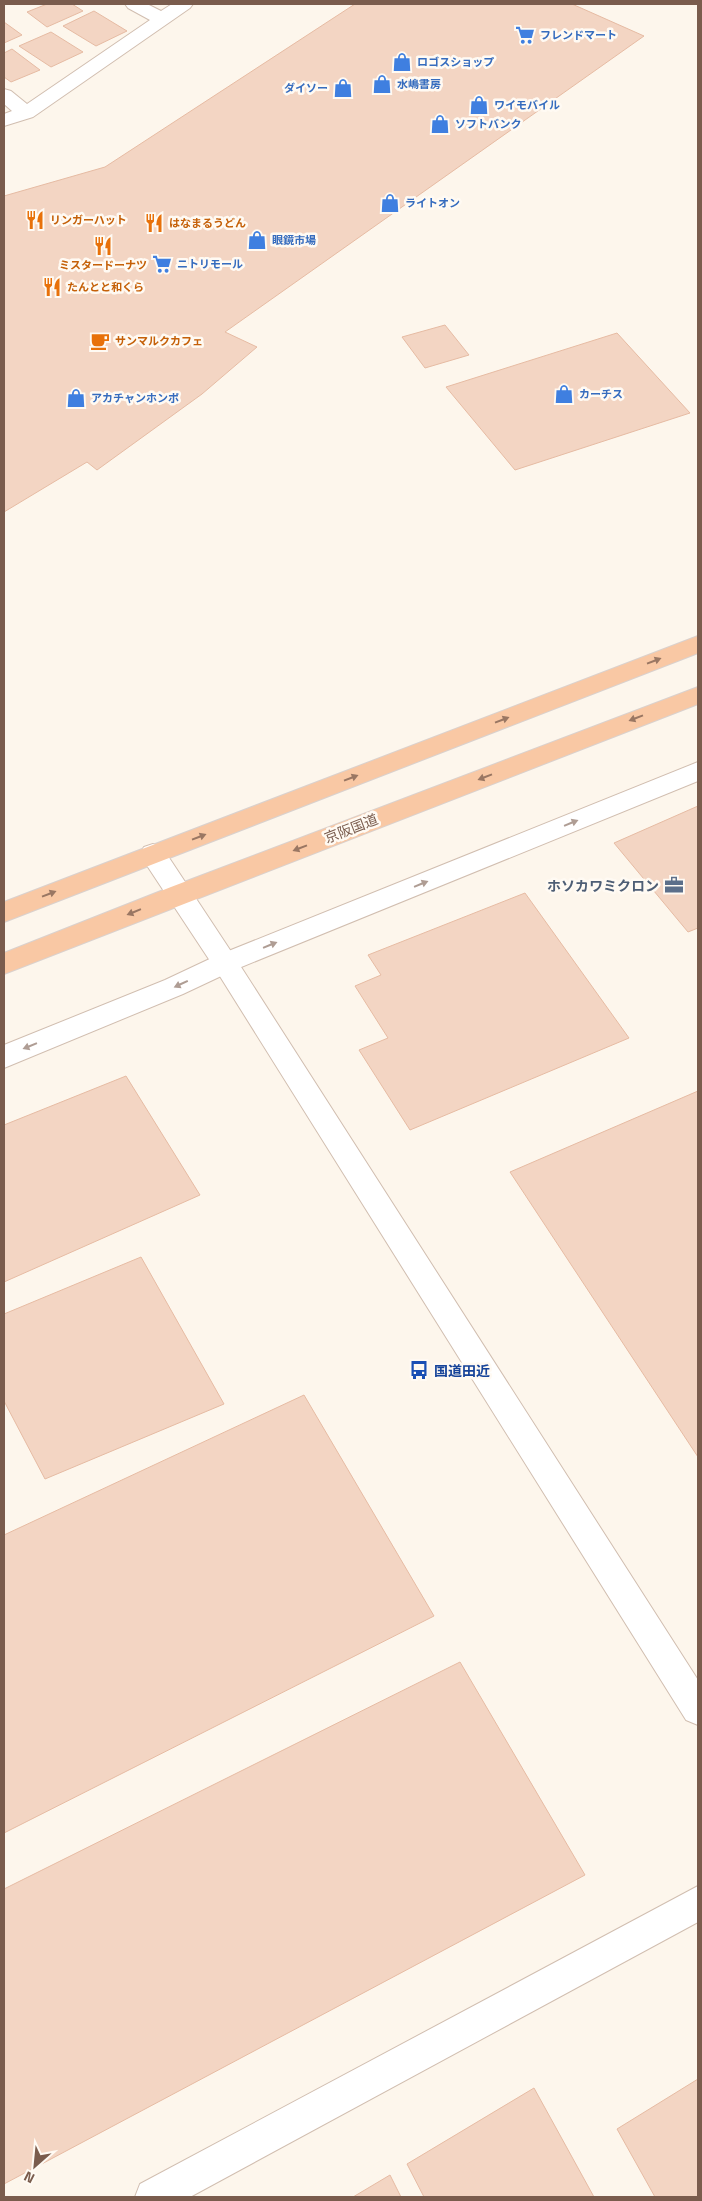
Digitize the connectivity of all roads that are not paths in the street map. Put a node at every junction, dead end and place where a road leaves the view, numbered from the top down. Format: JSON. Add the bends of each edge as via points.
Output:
{"nodes":[{"id":1,"x":134,"y":4,"type":"edge"},
{"id":2,"x":184,"y":4,"type":"edge"},
{"id":3,"x":162,"y":19,"type":"junction"},
{"id":4,"x":4,"y":95,"type":"edge"},
{"id":5,"x":26,"y":114,"type":"junction"},
{"id":6,"x":4,"y":120,"type":"edge"},
{"id":7,"x":698,"y":644,"type":"edge"},
{"id":8,"x":698,"y":694,"type":"edge"},
{"id":9,"x":698,"y":771,"type":"edge"},
{"id":10,"x":154,"y":854,"type":"junction"},
{"id":11,"x":180,"y":894,"type":"junction"},
{"id":12,"x":4,"y":912,"type":"edge"},
{"id":13,"x":225,"y":963,"type":"junction"},
{"id":14,"x":4,"y":964,"type":"edge"},
{"id":15,"x":4,"y":1056,"type":"edge"},
{"id":16,"x":698,"y":1709,"type":"edge"},
{"id":17,"x":698,"y":1903,"type":"edge"},
{"id":18,"x":152,"y":2197,"type":"edge"}],
"edges":[{"from":1,"to":3,"type":"street"},
{"from":2,"to":3,"type":"street"},
{"from":3,"to":5,"type":"street"},
{"from":4,"to":5,"type":"street"},
{"from":5,"to":6,"type":"street"},
{"from":10,"to":7,"type":"highway","one_way":true},
{"from":8,"to":11,"type":"highway","name":"京阪国道","one_way":true},
{"from":13,"to":9,"type":"street","one_way":true},
{"from":10,"to":11,"type":"street"},
{"from":12,"to":10,"type":"highway","one_way":true},
{"from":11,"to":13,"type":"street"},
{"from":11,"to":14,"type":"highway","name":"京阪国道","one_way":true},
{"from":13,"to":15,"type":"street","one_way":true},
{"from":13,"to":16,"type":"street"},
{"from":17,"to":18,"type":"street"}]}
